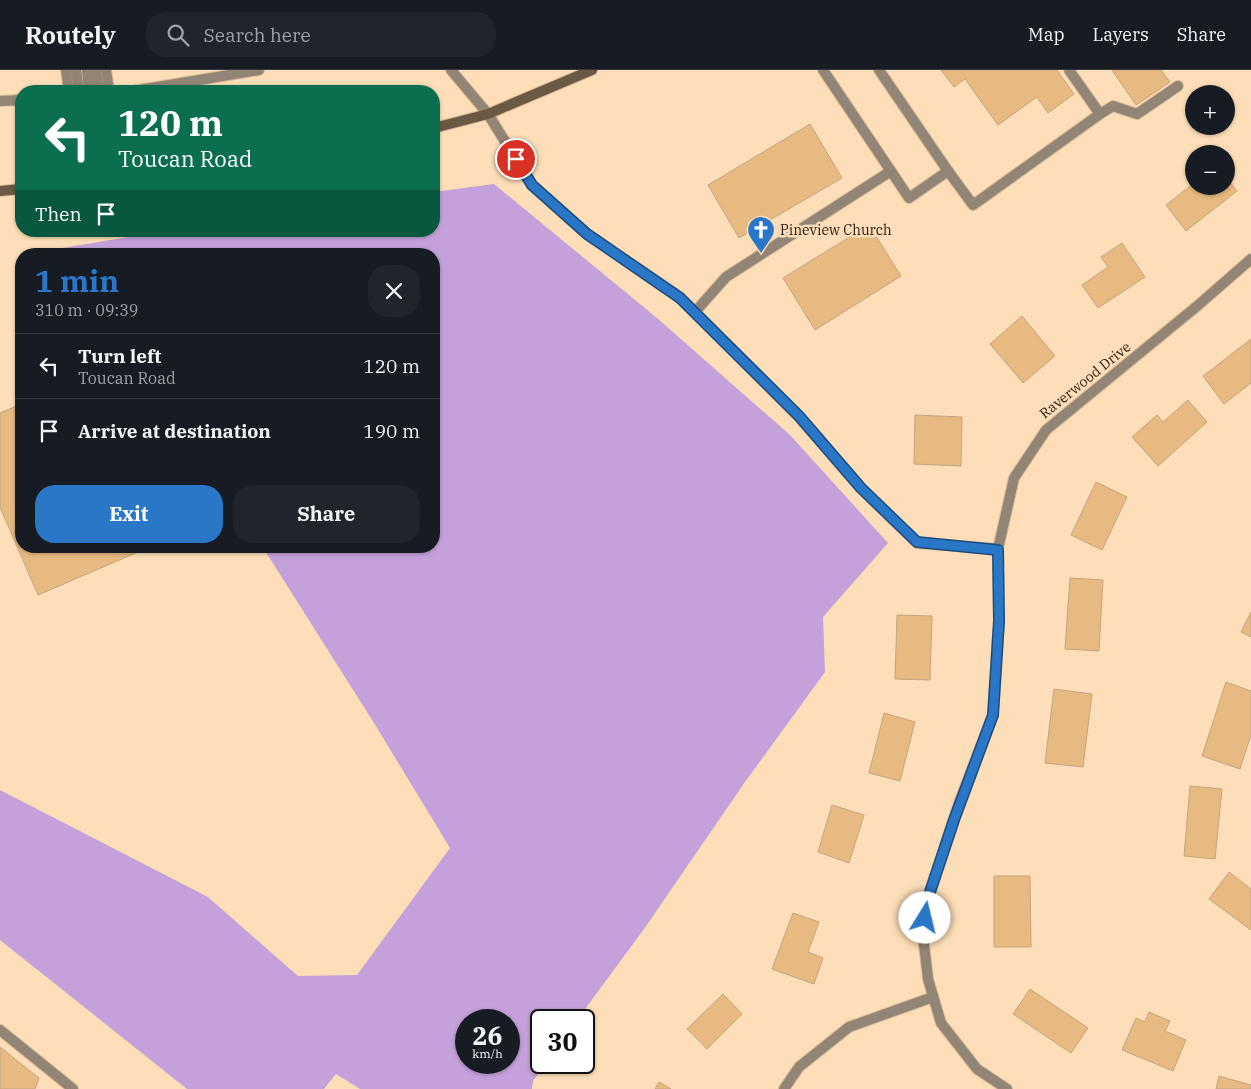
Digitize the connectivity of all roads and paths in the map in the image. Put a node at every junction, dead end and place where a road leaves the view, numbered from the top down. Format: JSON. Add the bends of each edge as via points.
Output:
{"nodes":[{"id":1,"x":66,"y":70,"type":"edge"},
{"id":2,"x":76,"y":70,"type":"edge"},
{"id":3,"x":86,"y":70,"type":"edge"},
{"id":4,"x":96,"y":70,"type":"edge"},
{"id":5,"x":106,"y":70,"type":"edge"},
{"id":6,"x":259,"y":70,"type":"edge"},
{"id":7,"x":451,"y":70,"type":"edge"},
{"id":8,"x":592,"y":70,"type":"edge"},
{"id":9,"x":823,"y":70,"type":"edge"},
{"id":10,"x":879,"y":70,"type":"edge"},
{"id":11,"x":1069,"y":70,"type":"edge"},
{"id":12,"x":68,"y":85,"type":"edge"},
{"id":13,"x":78,"y":85,"type":"edge"},
{"id":14,"x":89,"y":85,"type":"edge"},
{"id":15,"x":98,"y":85,"type":"edge"},
{"id":16,"x":108,"y":85,"type":"edge"},
{"id":17,"x":169,"y":85,"type":"edge"},
{"id":18,"x":1178,"y":86,"type":"dead end"},
{"id":19,"x":15,"y":100,"type":"edge"},
{"id":20,"x":0,"y":101,"type":"edge"},
{"id":21,"x":488,"y":114,"type":"junction"},
{"id":22,"x":1100,"y":114,"type":"junction"},
{"id":23,"x":440,"y":126,"type":"edge"},
{"id":24,"x":948,"y":170,"type":"junction"},
{"id":25,"x":891,"y":171,"type":"junction"},
{"id":26,"x":15,"y":190,"type":"edge"},
{"id":27,"x":0,"y":191,"type":"edge"},
{"id":28,"x":1251,"y":259,"type":"edge"},
{"id":29,"x":694,"y":312,"type":"junction"},
{"id":30,"x":998,"y":550,"type":"junction"},
{"id":31,"x":933,"y":997,"type":"junction"},
{"id":32,"x":0,"y":1030,"type":"edge"},
{"id":33,"x":73,"y":1089,"type":"edge"},
{"id":34,"x":784,"y":1089,"type":"edge"},
{"id":35,"x":1007,"y":1089,"type":"edge"}],
"edges":[{"from":1,"to":12,"type":"street"},
{"from":2,"to":13,"type":"street"},
{"from":3,"to":14,"type":"street"},
{"from":4,"to":15,"type":"street"},
{"from":5,"to":16,"type":"street"},
{"from":6,"to":17,"type":"street"},
{"from":7,"to":21,"type":"street"},
{"from":8,"to":21,"type":"main road"},
{"from":9,"to":25,"type":"street"},
{"from":10,"to":24,"type":"street"},
{"from":11,"to":22,"type":"street"},
{"from":18,"to":22,"type":"street","via":[[1137,114],[1113,106]]},
{"from":19,"to":20,"type":"street"},
{"from":21,"to":23,"type":"main road"},
{"from":21,"to":29,"type":"street","via":[[532,185],[587,234],[680,298]]},
{"from":22,"to":24,"type":"street","via":[[973,205]]},
{"from":24,"to":25,"type":"street","via":[[909,198]]},
{"from":25,"to":29,"type":"street","via":[[726,277]]},
{"from":26,"to":27,"type":"main road"},
{"from":28,"to":30,"type":"street","name":"Raverwood Drive","via":[[1046,430],[1014,478]]},
{"from":29,"to":30,"type":"street","via":[[799,416],[861,488],[917,542]]},
{"from":30,"to":31,"type":"street","name":"Raverwood Drive","via":[[999,621],[993,715],[927,901],[923,936]]},
{"from":31,"to":34,"type":"street","via":[[849,1027],[799,1067]]},
{"from":31,"to":35,"type":"street","name":"Raverwood Drive","via":[[941,1023],[977,1069]]},
{"from":32,"to":33,"type":"street"}]}
